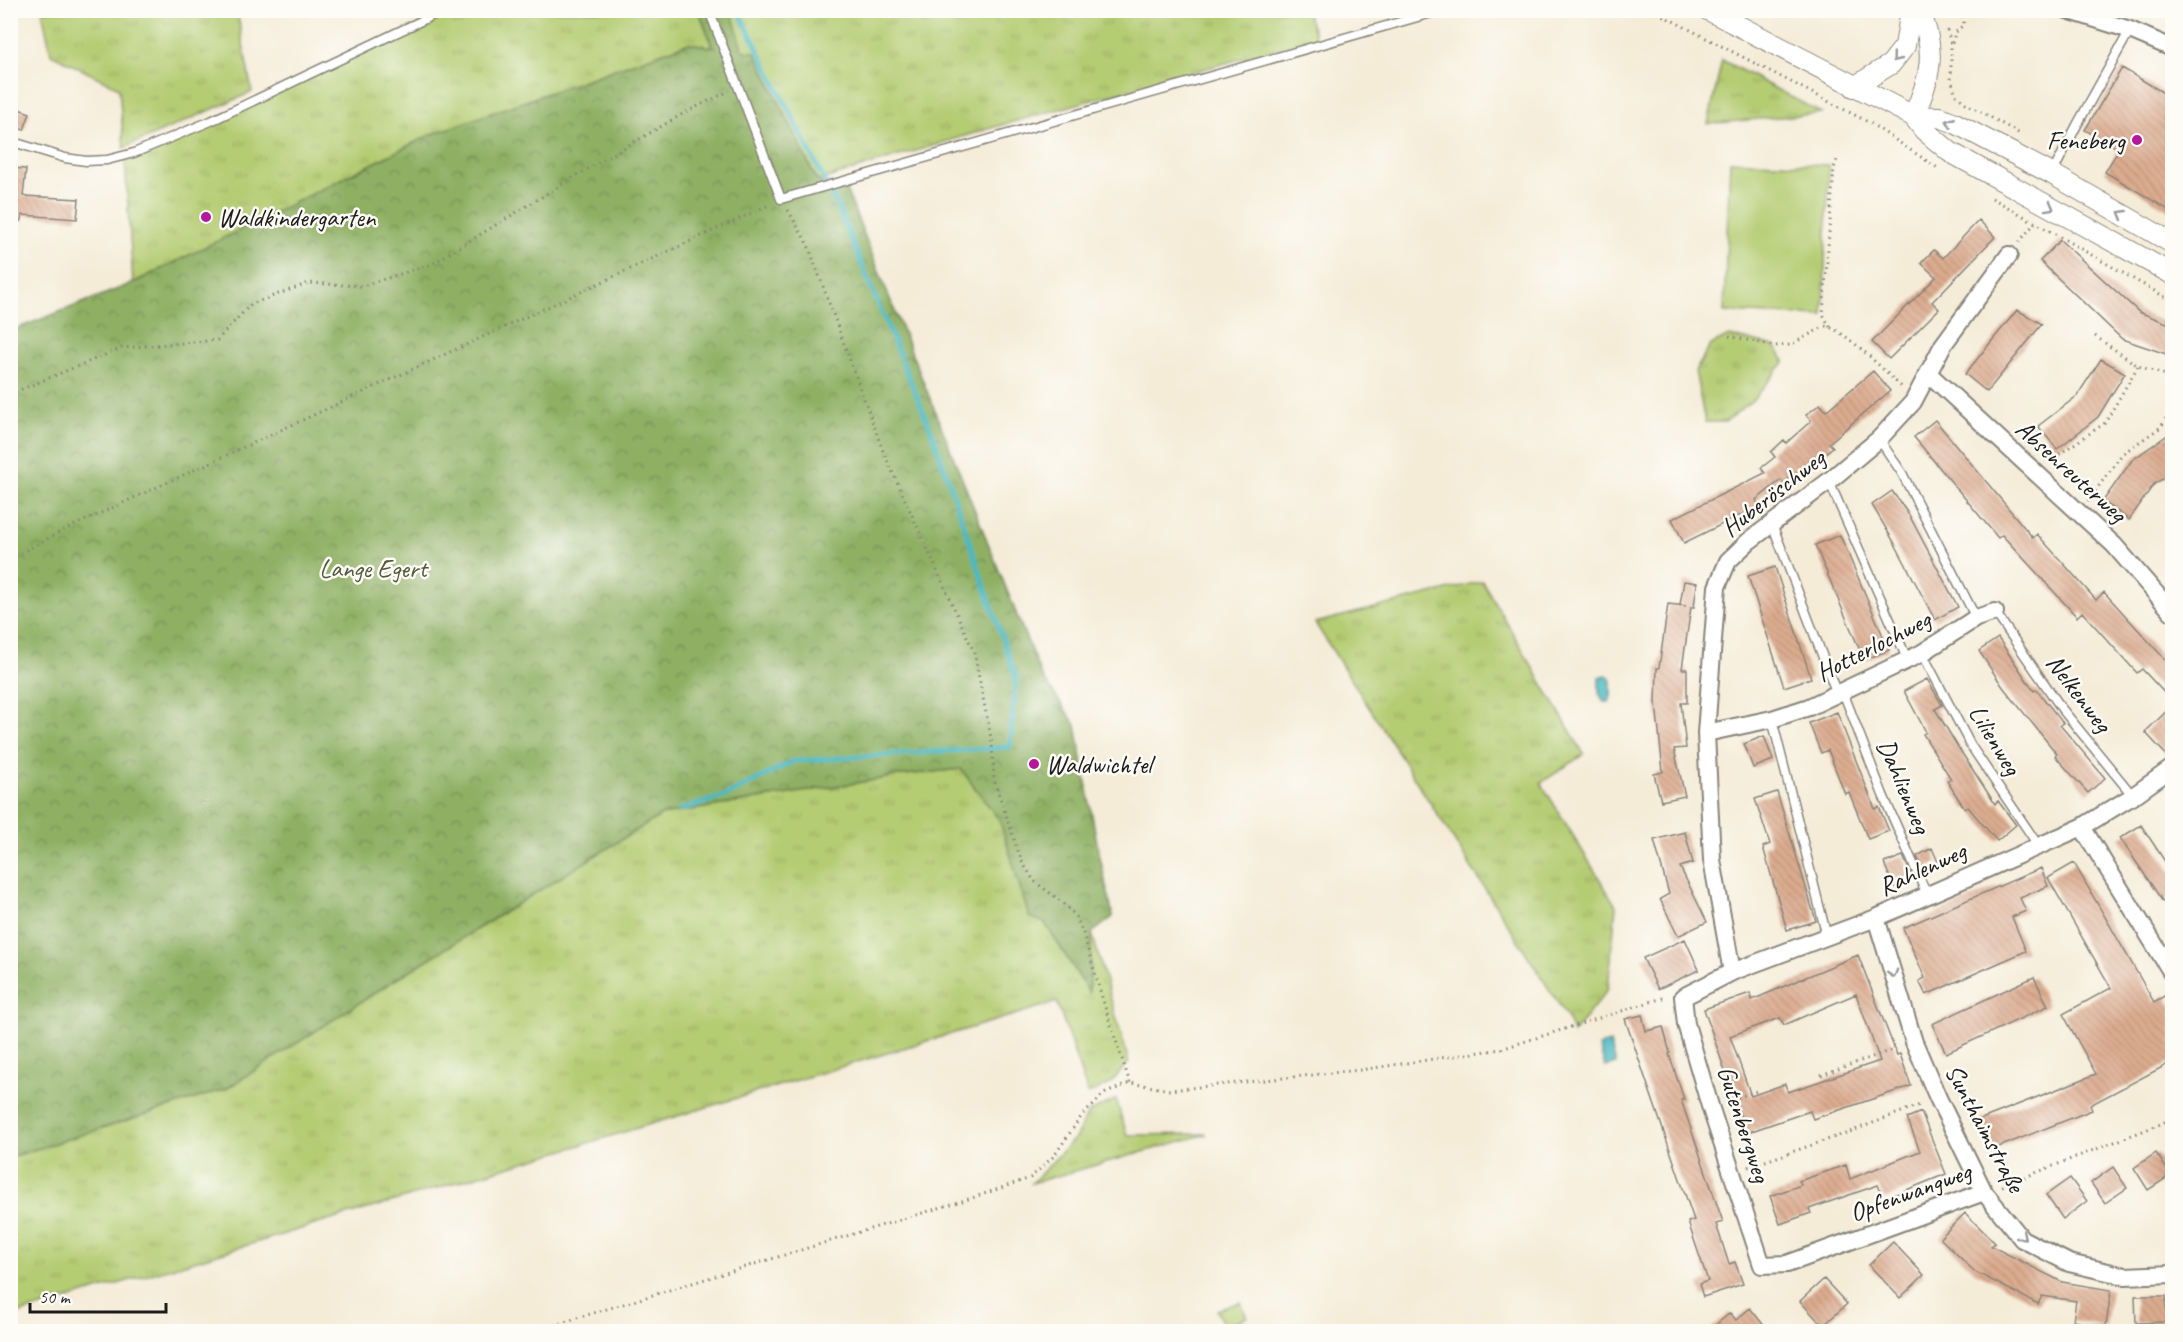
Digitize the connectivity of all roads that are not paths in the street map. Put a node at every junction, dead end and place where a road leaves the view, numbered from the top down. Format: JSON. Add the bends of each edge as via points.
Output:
{"nodes":[{"id":1,"x":444,"y":10,"type":"edge"},
{"id":2,"x":709,"y":10,"type":"edge"},
{"id":3,"x":1442,"y":10,"type":"edge"},
{"id":4,"x":1708,"y":10,"type":"edge"},
{"id":5,"x":1911,"y":10,"type":"edge"},
{"id":6,"x":1918,"y":10,"type":"edge"},
{"id":7,"x":2067,"y":10,"type":"edge"},
{"id":8,"x":2130,"y":30,"type":"junction"},
{"id":9,"x":2172,"y":48,"type":"edge"},
{"id":10,"x":1854,"y":87,"type":"junction"},
{"id":11,"x":1913,"y":116,"type":"junction"},
{"id":12,"x":10,"y":141,"type":"edge"},
{"id":13,"x":2052,"y":174,"type":"junction"},
{"id":14,"x":2172,"y":243,"type":"edge"},
{"id":15,"x":2008,"y":255,"type":"road end"},
{"id":16,"x":2172,"y":274,"type":"edge"},
{"id":17,"x":1929,"y":374,"type":"junction"},
{"id":18,"x":1879,"y":439,"type":"junction"},
{"id":19,"x":1829,"y":481,"type":"junction"},
{"id":20,"x":1772,"y":524,"type":"junction"},
{"id":21,"x":1995,"y":612,"type":"joint"},
{"id":22,"x":2172,"y":612,"type":"edge"},
{"id":23,"x":1976,"y":618,"type":"junction"},
{"id":24,"x":1915,"y":657,"type":"junction"},
{"id":25,"x":1840,"y":693,"type":"junction"},
{"id":26,"x":1772,"y":719,"type":"junction"},
{"id":27,"x":1706,"y":733,"type":"junction"},
{"id":28,"x":2172,"y":768,"type":"edge"},
{"id":29,"x":2133,"y":796,"type":"junction"},
{"id":30,"x":2082,"y":827,"type":"junction"},
{"id":31,"x":2038,"y":845,"type":"junction"},
{"id":32,"x":1927,"y":895,"type":"junction"},
{"id":33,"x":1876,"y":918,"type":"junction"},
{"id":34,"x":1827,"y":937,"type":"junction"},
{"id":35,"x":1732,"y":972,"type":"junction"},
{"id":36,"x":2172,"y":973,"type":"edge"},
{"id":37,"x":1683,"y":997,"type":"joint"},
{"id":38,"x":1984,"y":1192,"type":"junction"},
{"id":39,"x":1762,"y":1265,"type":"joint"},
{"id":40,"x":2172,"y":1274,"type":"edge"}],
"edges":[{"from":1,"to":12,"type":"lane","via":[[211,121],[134,153],[86,161]]},
{"from":2,"to":3,"type":"lane","via":[[782,199]]},
{"from":4,"to":10,"type":"street"},
{"from":5,"to":10,"type":"street","one_way":true,"via":[[1905,46],[1891,64]]},
{"from":6,"to":11,"type":"street","via":[[1931,47],[1922,97]]},
{"from":7,"to":8,"type":"street"},
{"from":8,"to":9,"type":"street"},
{"from":8,"to":13,"type":"lane"},
{"from":10,"to":11,"type":"street"},
{"from":13,"to":11,"type":"street","one_way":true,"via":[[1953,122]]},
{"from":11,"to":16,"type":"street","one_way":true,"via":[[1950,152]]},
{"from":14,"to":13,"type":"street","one_way":true},
{"from":15,"to":17,"type":"street","name":"Huberöschweg","via":[[1943,345]]},
{"from":17,"to":18,"type":"street","name":"Huberöschweg","via":[[1915,399]]},
{"from":17,"to":22,"type":"street","name":"Absenreuterweg","via":[[2114,545]]},
{"from":18,"to":19,"type":"street","name":"Huberöschweg"},
{"from":18,"to":23,"type":"lane","via":[[1902,473]]},
{"from":19,"to":20,"type":"street","name":"Huberöschweg"},
{"from":19,"to":24,"type":"lane","name":"Lilienweg"},
{"from":20,"to":25,"type":"lane","name":"Dahlienweg"},
{"from":20,"to":27,"type":"street","name":"Huberöschweg","via":[[1728,561],[1717,587]]},
{"from":21,"to":23,"type":"street","name":"Hotterlochweg"},
{"from":21,"to":29,"type":"lane","name":"Nelkenweg","via":[[2062,709]]},
{"from":23,"to":24,"type":"street","name":"Hotterlochweg"},
{"from":24,"to":25,"type":"street","name":"Hotterlochweg"},
{"from":24,"to":31,"type":"lane","name":"Lilienweg"},
{"from":25,"to":26,"type":"street","name":"Hotterlochweg"},
{"from":25,"to":32,"type":"lane","name":"Dahlienweg"},
{"from":26,"to":27,"type":"street","name":"Hotterlochweg"},
{"from":26,"to":34,"type":"lane"},
{"from":27,"to":35,"type":"street","name":"Huberöschweg","via":[[1712,860]]},
{"from":28,"to":29,"type":"street","name":"Rahlenweg"},
{"from":29,"to":30,"type":"street","name":"Rahlenweg"},
{"from":30,"to":31,"type":"street","name":"Rahlenweg"},
{"from":30,"to":36,"type":"street"},
{"from":31,"to":32,"type":"street","name":"Rahlenweg"},
{"from":32,"to":33,"type":"street","name":"Rahlenweg"},
{"from":33,"to":34,"type":"street","name":"Rahlenweg"},
{"from":33,"to":38,"type":"street","name":"Sunthaimstraße","one_way":true,"via":[[1914,1042]]},
{"from":34,"to":35,"type":"street","name":"Rahlenweg"},
{"from":35,"to":37,"type":"street","name":"Rahlenweg"},
{"from":37,"to":39,"type":"street","name":"Gutenbergweg","via":[[1686,1024],[1710,1106]]},
{"from":38,"to":39,"type":"street","name":"Opfenwangweg","via":[[1787,1264]]},
{"from":38,"to":40,"type":"street","name":"Sunthaimstraße","one_way":true,"via":[[2022,1239],[2069,1263],[2125,1276]]}]}
